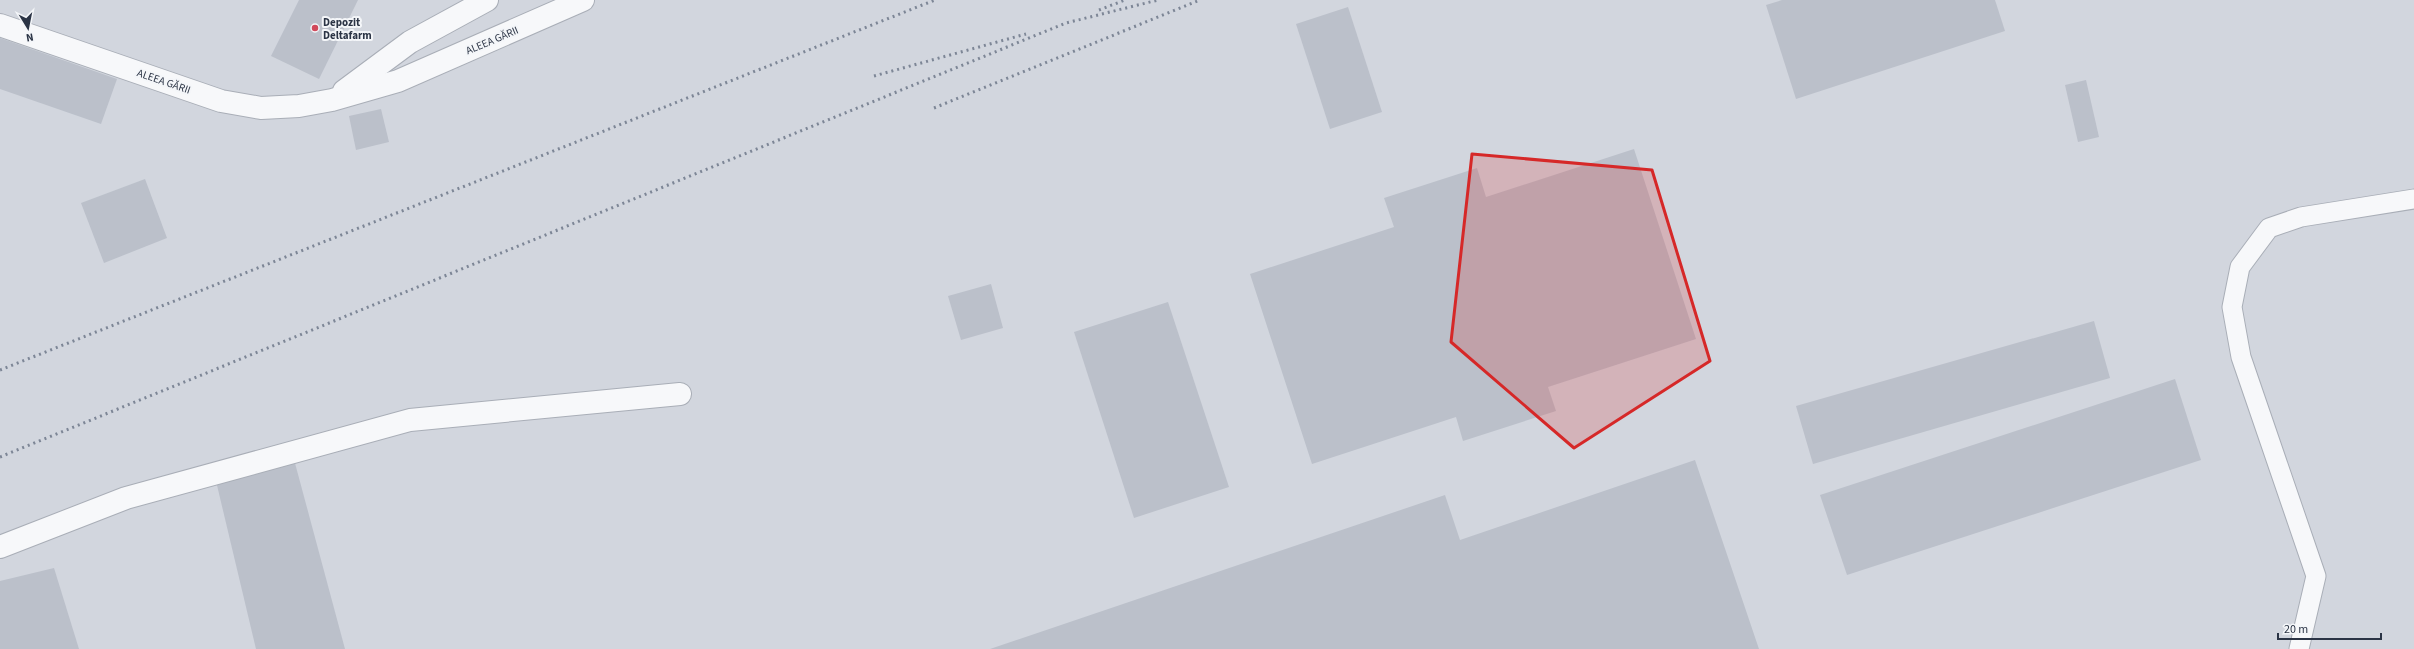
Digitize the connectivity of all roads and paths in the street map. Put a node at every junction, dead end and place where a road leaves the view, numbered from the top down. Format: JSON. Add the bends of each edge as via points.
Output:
{"nodes":[{"id":1,"x":487,"y":0,"type":"edge"},
{"id":2,"x":583,"y":0,"type":"edge"},
{"id":3,"x":0,"y":25,"type":"edge"},
{"id":4,"x":332,"y":100,"type":"junction"},
{"id":5,"x":2414,"y":200,"type":"edge"},
{"id":6,"x":680,"y":394,"type":"dead end"},
{"id":7,"x":0,"y":547,"type":"edge"},
{"id":8,"x":2299,"y":649,"type":"edge"}],
"edges":[{"from":1,"to":4,"type":"street","name":"ALEEA GĂRII","via":[[410,42]]},
{"from":2,"to":4,"type":"street","name":"ALEEA GĂRII","via":[[398,80]]},
{"from":3,"to":4,"type":"street","name":"ALEEA GĂRII","via":[[221,101],[261,108],[299,106]]},
{"from":5,"to":8,"type":"lane","via":[[2301,217],[2269,228],[2240,266],[2232,307],[2241,356],[2316,576]]},
{"from":6,"to":7,"type":"street","via":[[410,420],[126,498]]}]}
